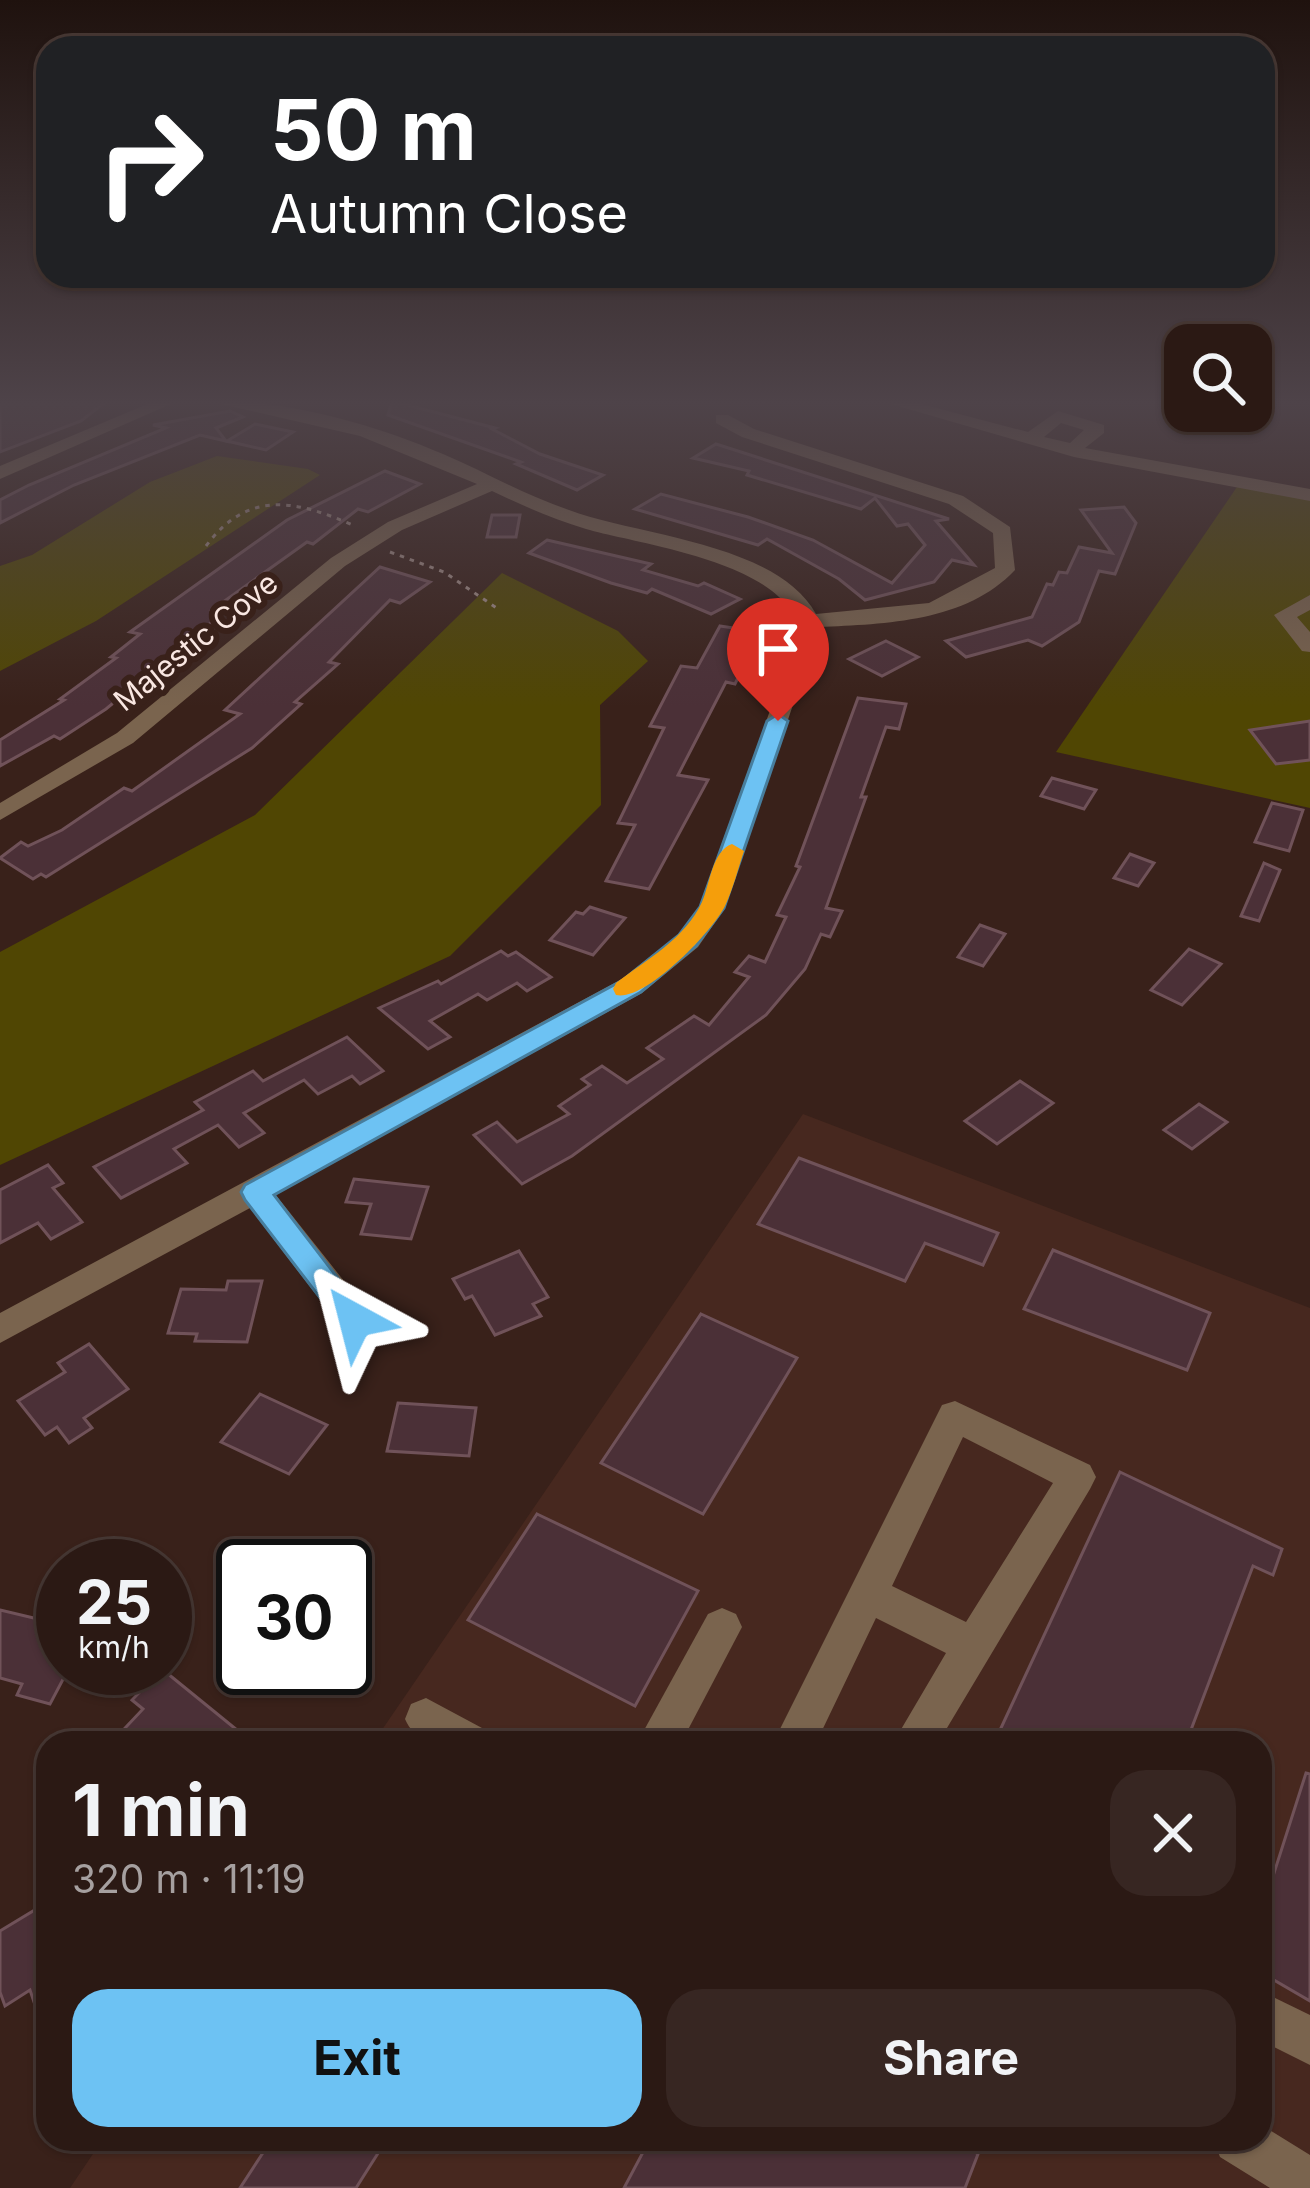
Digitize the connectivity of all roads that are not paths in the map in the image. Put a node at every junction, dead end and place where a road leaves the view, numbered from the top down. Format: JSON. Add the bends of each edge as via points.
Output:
{"nodes":[{"id":1,"x":450,"y":502,"type":"edge"},
{"id":2,"x":533,"y":502,"type":"edge"},
{"id":3,"x":959,"y":502,"type":"edge"},
{"id":4,"x":1310,"y":601,"type":"edge"},
{"id":5,"x":809,"y":620,"type":"junction"},
{"id":6,"x":1310,"y":646,"type":"edge"},
{"id":7,"x":0,"y":813,"type":"edge"},
{"id":8,"x":255,"y":1192,"type":"junction"},
{"id":9,"x":355,"y":1320,"type":"dead end"},
{"id":10,"x":0,"y":1329,"type":"edge"},
{"id":11,"x":866,"y":1593,"type":"junction"},
{"id":12,"x":722,"y":1627,"type":"dead end"},
{"id":13,"x":973,"y":1646,"type":"junction"},
{"id":14,"x":426,"y":1719,"type":"dead end"},
{"id":15,"x":446,"y":1731,"type":"edge"},
{"id":16,"x":665,"y":1731,"type":"edge"},
{"id":17,"x":800,"y":1731,"type":"edge"},
{"id":18,"x":921,"y":1731,"type":"edge"},
{"id":19,"x":1257,"y":2151,"type":"edge"},
{"id":20,"x":1310,"y":2185,"type":"edge"}],
"edges":[{"from":1,"to":7,"type":"street","name":"Majestic Cove","via":[[338,562],[125,738]]},
{"from":2,"to":5,"type":"street","via":[[744,568],[795,598]]},
{"from":3,"to":5,"type":"street","via":[[1003,531],[1005,570],[976,593],[939,610]]},
{"from":4,"to":6,"type":"street","via":[[1285,614]]},
{"from":5,"to":8,"type":"street","via":[[712,908],[688,940],[632,986]]},
{"from":8,"to":9,"type":"street"},
{"from":8,"to":10,"type":"street"},
{"from":11,"to":13,"type":"street"},
{"from":11,"to":13,"type":"street","via":[[955,1416],[1077,1477]]},
{"from":11,"to":17,"type":"street"},
{"from":12,"to":16,"type":"street"},
{"from":13,"to":18,"type":"street"},
{"from":14,"to":15,"type":"street"},
{"from":19,"to":20,"type":"street"}]}
